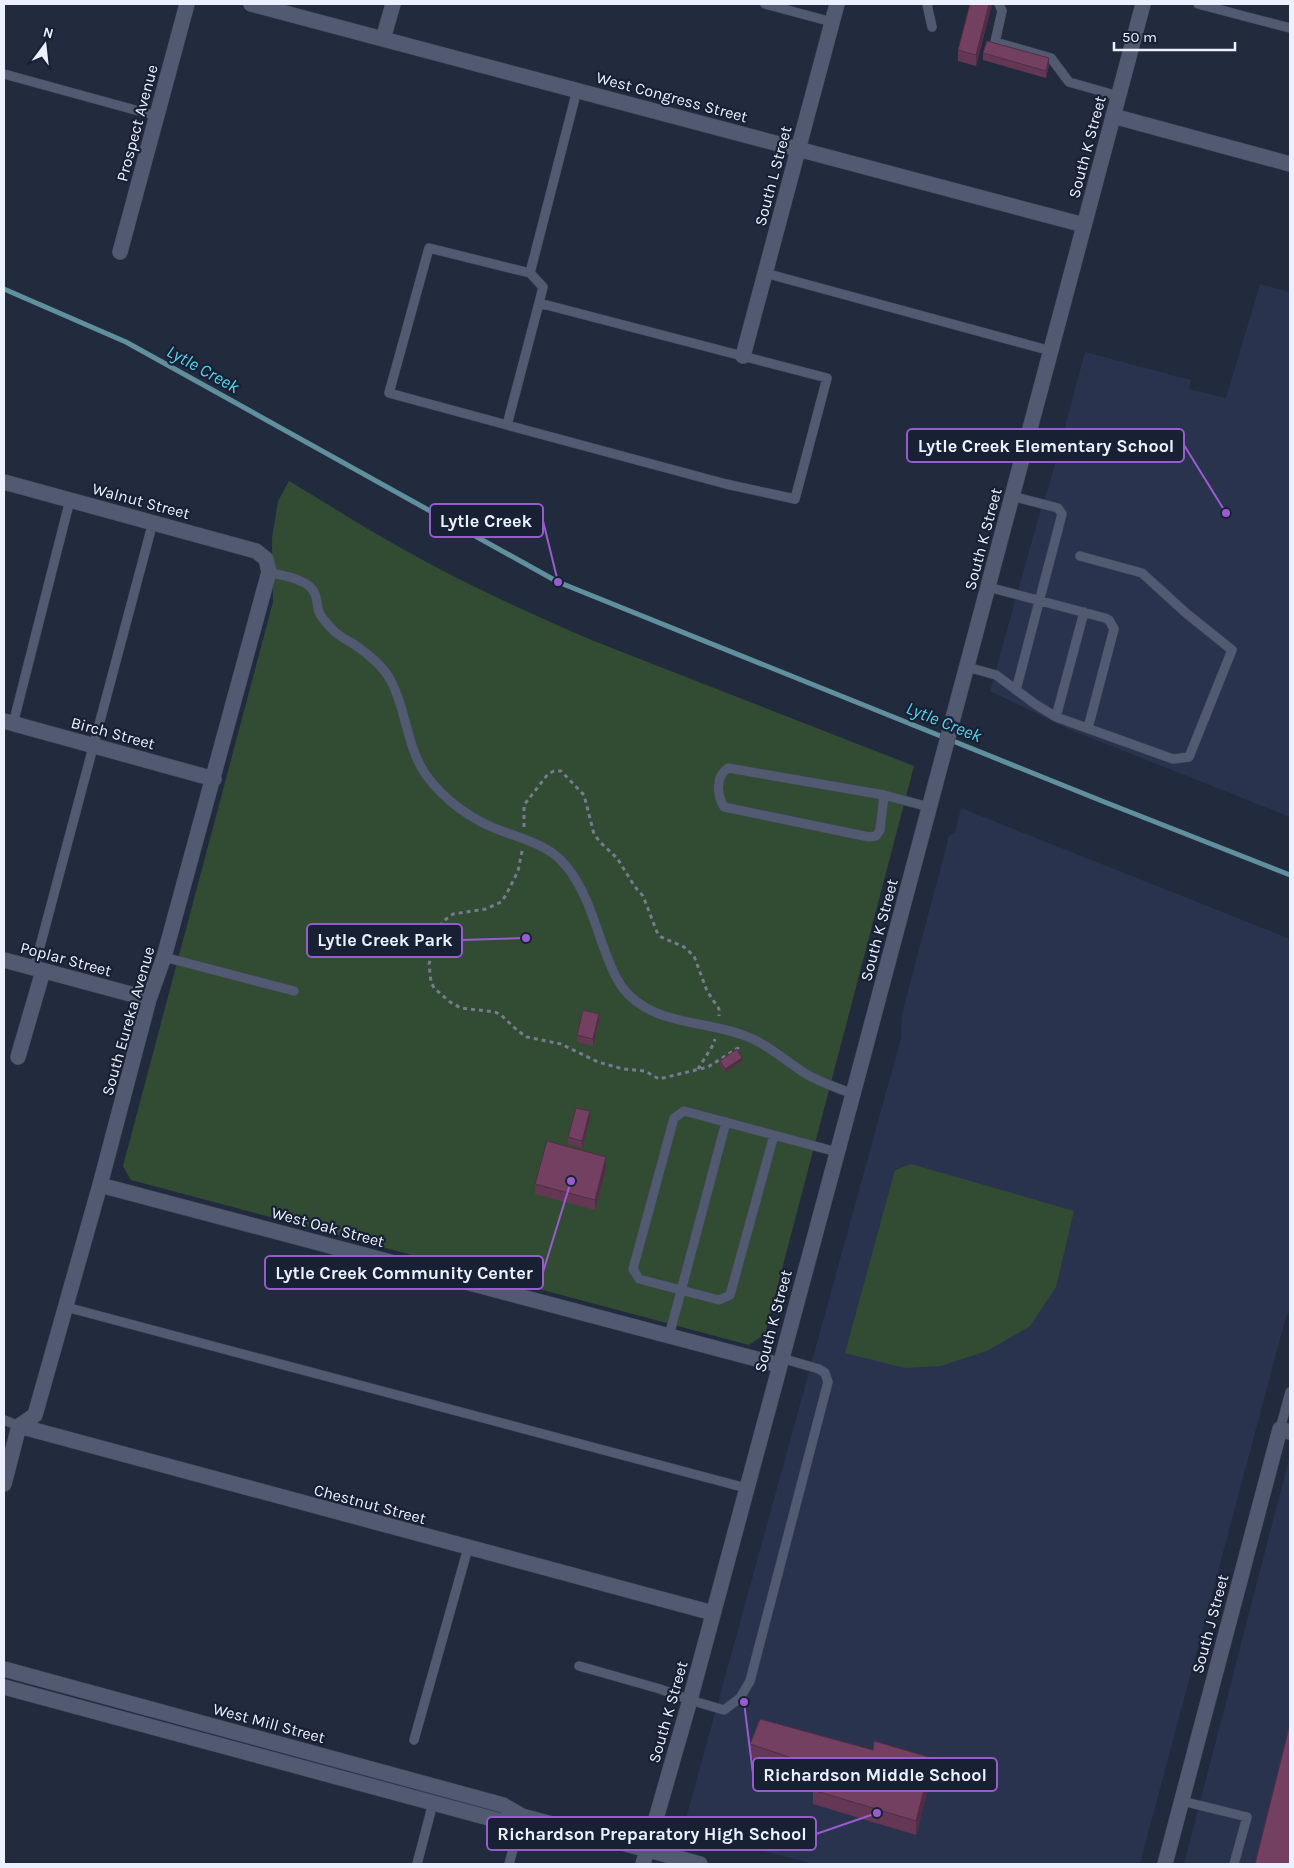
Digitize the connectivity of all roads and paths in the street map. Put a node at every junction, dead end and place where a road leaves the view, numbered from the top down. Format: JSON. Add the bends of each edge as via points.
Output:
{"nodes":[{"id":1,"x":187,"y":4,"type":"edge"},
{"id":2,"x":251,"y":4,"type":"edge"},
{"id":3,"x":393,"y":4,"type":"edge"},
{"id":4,"x":765,"y":4,"type":"edge"},
{"id":5,"x":837,"y":4,"type":"edge"},
{"id":6,"x":927,"y":4,"type":"edge"},
{"id":7,"x":999,"y":4,"type":"edge"},
{"id":8,"x":1143,"y":4,"type":"edge"},
{"id":9,"x":1198,"y":4,"type":"edge"},
{"id":10,"x":832,"y":22,"type":"junction"},
{"id":11,"x":932,"y":27,"type":"dead end"},
{"id":12,"x":1290,"y":28,"type":"edge"},
{"id":13,"x":383,"y":39,"type":"junction"},
{"id":14,"x":4,"y":74,"type":"edge"},
{"id":15,"x":576,"y":90,"type":"junction"},
{"id":16,"x":1118,"y":96,"type":"junction"},
{"id":17,"x":157,"y":116,"type":"junction"},
{"id":18,"x":1113,"y":116,"type":"junction"},
{"id":19,"x":799,"y":149,"type":"junction"},
{"id":20,"x":1290,"y":164,"type":"edge"},
{"id":21,"x":1084,"y":225,"type":"junction"},
{"id":22,"x":120,"y":252,"type":"dead end"},
{"id":23,"x":530,"y":273,"type":"junction"},
{"id":24,"x":765,"y":273,"type":"junction"},
{"id":25,"x":539,"y":303,"type":"junction"},
{"id":26,"x":1051,"y":351,"type":"junction"},
{"id":27,"x":743,"y":356,"type":"junction"},
{"id":28,"x":507,"y":425,"type":"junction"},
{"id":29,"x":4,"y":482,"type":"edge"},
{"id":30,"x":1012,"y":496,"type":"junction"},
{"id":31,"x":70,"y":500,"type":"junction"},
{"id":32,"x":153,"y":522,"type":"junction"},
{"id":33,"x":1080,"y":556,"type":"dead end"},
{"id":34,"x":268,"y":566,"type":"junction"},
{"id":35,"x":988,"y":587,"type":"junction"},
{"id":36,"x":1040,"y":601,"type":"junction"},
{"id":37,"x":1084,"y":612,"type":"junction"},
{"id":38,"x":967,"y":667,"type":"junction"},
{"id":39,"x":1016,"y":690,"type":"junction"},
{"id":40,"x":1056,"y":717,"type":"junction"},
{"id":41,"x":8,"y":722,"type":"edge"},
{"id":42,"x":1088,"y":728,"type":"junction"},
{"id":43,"x":94,"y":746,"type":"junction"},
{"id":44,"x":214,"y":779,"type":"junction"},
{"id":45,"x":884,"y":795,"type":"junction"},
{"id":46,"x":929,"y":807,"type":"junction"},
{"id":47,"x":524,"y":838,"type":"junction"},
{"id":48,"x":164,"y":957,"type":"junction"},
{"id":49,"x":4,"y":960,"type":"edge"},
{"id":50,"x":39,"y":970,"type":"junction"},
{"id":51,"x":294,"y":991,"type":"dead end"},
{"id":52,"x":149,"y":999,"type":"junction"},
{"id":53,"x":717,"y":1028,"type":"junction"},
{"id":54,"x":742,"y":1034,"type":"junction"},
{"id":55,"x":18,"y":1057,"type":"dead end"},
{"id":56,"x":698,"y":1069,"type":"junction"},
{"id":57,"x":853,"y":1094,"type":"junction"},
{"id":58,"x":726,"y":1122,"type":"junction"},
{"id":59,"x":774,"y":1135,"type":"junction"},
{"id":60,"x":837,"y":1152,"type":"junction"},
{"id":61,"x":100,"y":1185,"type":"junction"},
{"id":62,"x":681,"y":1290,"type":"junction"},
{"id":63,"x":66,"y":1307,"type":"junction"},
{"id":64,"x":669,"y":1336,"type":"junction"},
{"id":65,"x":780,"y":1362,"type":"junction"},
{"id":66,"x":1290,"y":1392,"type":"edge"},
{"id":67,"x":4,"y":1420,"type":"edge"},
{"id":68,"x":19,"y":1426,"type":"junction"},
{"id":69,"x":1285,"y":1431,"type":"edge"},
{"id":70,"x":4,"y":1484,"type":"edge"},
{"id":71,"x":746,"y":1488,"type":"junction"},
{"id":72,"x":468,"y":1548,"type":"junction"},
{"id":73,"x":712,"y":1614,"type":"junction"},
{"id":74,"x":579,"y":1666,"type":"dead end"},
{"id":75,"x":4,"y":1669,"type":"edge"},
{"id":76,"x":4,"y":1687,"type":"edge"},
{"id":77,"x":690,"y":1700,"type":"junction"},
{"id":78,"x":414,"y":1740,"type":"dead end"},
{"id":79,"x":1182,"y":1801,"type":"junction"},
{"id":80,"x":433,"y":1803,"type":"junction"},
{"id":81,"x":522,"y":1816,"type":"junction"},
{"id":82,"x":647,"y":1849,"type":"junction"},
{"id":83,"x":417,"y":1864,"type":"edge"},
{"id":84,"x":509,"y":1864,"type":"edge"},
{"id":85,"x":642,"y":1864,"type":"edge"},
{"id":86,"x":700,"y":1864,"type":"edge"},
{"id":87,"x":1165,"y":1864,"type":"edge"},
{"id":88,"x":1234,"y":1864,"type":"edge"}],
"edges":[{"from":1,"to":17,"type":"street","name":"Prospect Avenue"},
{"from":2,"to":13,"type":"street","name":"West Congress Street"},
{"from":3,"to":13,"type":"street"},
{"from":4,"to":10,"type":"lane"},
{"from":5,"to":10,"type":"street","name":"South L Street"},
{"from":6,"to":11,"type":"lane"},
{"from":7,"to":16,"type":"lane","via":[[1002,11],[995,42],[1051,58],[1069,82]]},
{"from":8,"to":16,"type":"street","name":"South K Street"},
{"from":9,"to":12,"type":"lane"},
{"from":10,"to":19,"type":"street","name":"South L Street"},
{"from":13,"to":15,"type":"street","name":"West Congress Street"},
{"from":14,"to":17,"type":"lane"},
{"from":15,"to":19,"type":"street","name":"West Congress Street"},
{"from":15,"to":23,"type":"lane"},
{"from":16,"to":18,"type":"street","name":"South K Street"},
{"from":17,"to":22,"type":"street","name":"Prospect Avenue"},
{"from":18,"to":20,"type":"street"},
{"from":18,"to":21,"type":"street","name":"South K Street"},
{"from":19,"to":21,"type":"street","name":"West Congress Street"},
{"from":19,"to":24,"type":"street","name":"South L Street"},
{"from":21,"to":26,"type":"street","name":"South K Street"},
{"from":23,"to":25,"type":"lane","via":[[544,287]]},
{"from":23,"to":28,"type":"lane","via":[[429,248],[389,393]]},
{"from":24,"to":26,"type":"lane"},
{"from":24,"to":27,"type":"street","name":"South L Street"},
{"from":25,"to":27,"type":"lane"},
{"from":25,"to":28,"type":"lane"},
{"from":26,"to":30,"type":"street","name":"South K Street"},
{"from":27,"to":28,"type":"lane","via":[[827,378],[794,499]]},
{"from":29,"to":31,"type":"street","name":"Walnut Street"},
{"from":30,"to":35,"type":"street","name":"South K Street"},
{"from":30,"to":36,"type":"lane","via":[[1058,508],[1062,514]]},
{"from":31,"to":32,"type":"street","name":"Walnut Street"},
{"from":31,"to":41,"type":"lane"},
{"from":32,"to":34,"type":"street","name":"Walnut Street","via":[[256,551]]},
{"from":32,"to":43,"type":"lane"},
{"from":33,"to":42,"type":"lane","via":[[1142,573],[1186,614],[1232,650],[1189,758],[1173,759]]},
{"from":34,"to":44,"type":"street","name":"South Eureka Avenue"},
{"from":34,"to":47,"type":"lane","via":[[310,586],[316,594],[320,614],[334,632],[362,649],[390,679],[402,705],[409,739],[426,775],[459,808],[479,821]]},
{"from":35,"to":36,"type":"lane"},
{"from":35,"to":38,"type":"street","name":"South K Street"},
{"from":36,"to":37,"type":"lane"},
{"from":36,"to":39,"type":"lane"},
{"from":37,"to":40,"type":"lane"},
{"from":37,"to":42,"type":"lane","via":[[1110,620],[1114,629]]},
{"from":38,"to":39,"type":"lane","via":[[996,675]]},
{"from":38,"to":46,"type":"street","name":"South K Street"},
{"from":39,"to":40,"type":"lane"},
{"from":40,"to":42,"type":"lane"},
{"from":41,"to":43,"type":"street","name":"Birch Street"},
{"from":43,"to":44,"type":"street","name":"Birch Street"},
{"from":43,"to":50,"type":"lane"},
{"from":44,"to":48,"type":"street","name":"South Eureka Avenue"},
{"from":45,"to":45,"type":"lane","via":[[728,768],[722,774],[718,787],[724,807],[870,838],[880,830]]},
{"from":45,"to":46,"type":"lane"},
{"from":46,"to":57,"type":"street","name":"South K Street"},
{"from":47,"to":53,"type":"lane","via":[[555,854],[567,866],[582,889],[612,971],[629,995],[646,1007],[674,1019]]},
{"from":47,"to":53,"type":"path","via":[[524,805],[548,774],[561,771],[584,796],[594,834],[618,858],[643,896],[657,932],[694,956],[707,991],[720,1008]]},
{"from":47,"to":56,"type":"path","via":[[518,871],[501,902],[486,909],[453,914],[442,922],[428,964],[434,988],[461,1008],[495,1012],[527,1037],[561,1044],[598,1062],[645,1071],[659,1079]]},
{"from":48,"to":51,"type":"lane"},
{"from":48,"to":52,"type":"street","name":"South Eureka Avenue"},
{"from":49,"to":50,"type":"street","name":"Poplar Street"},
{"from":50,"to":52,"type":"street","name":"Poplar Street"},
{"from":50,"to":55,"type":"street"},
{"from":52,"to":61,"type":"street","name":"South Eureka Avenue"},
{"from":53,"to":54,"type":"lane"},
{"from":53,"to":56,"type":"path","via":[[714,1045]]},
{"from":54,"to":56,"type":"path","via":[[738,1048],[708,1067]]},
{"from":54,"to":57,"type":"lane","via":[[779,1054],[803,1072]]},
{"from":57,"to":60,"type":"street","name":"South K Street"},
{"from":58,"to":59,"type":"lane"},
{"from":58,"to":62,"type":"lane"},
{"from":58,"to":62,"type":"lane","via":[[684,1111],[674,1118],[633,1269],[639,1279]]},
{"from":59,"to":60,"type":"lane"},
{"from":59,"to":62,"type":"lane","via":[[730,1295],[720,1300]]},
{"from":60,"to":65,"type":"street","name":"South K Street"},
{"from":61,"to":63,"type":"street","name":"South Eureka Avenue"},
{"from":61,"to":64,"type":"street","name":"West Oak Street"},
{"from":62,"to":64,"type":"lane"},
{"from":63,"to":68,"type":"street","name":"South Eureka Avenue","via":[[35,1415]]},
{"from":63,"to":71,"type":"lane"},
{"from":64,"to":65,"type":"street","name":"West Oak Street"},
{"from":65,"to":71,"type":"street","name":"South K Street"},
{"from":65,"to":77,"type":"lane","via":[[819,1368],[828,1382],[750,1681],[740,1698],[724,1710]]},
{"from":66,"to":69,"type":"lane","name":"South J Street"},
{"from":67,"to":68,"type":"lane"},
{"from":68,"to":70,"type":"street"},
{"from":68,"to":72,"type":"street","name":"Chestnut Street"},
{"from":69,"to":79,"type":"street","name":"South J Street"},
{"from":71,"to":73,"type":"street","name":"South K Street"},
{"from":72,"to":73,"type":"street","name":"Chestnut Street"},
{"from":72,"to":78,"type":"lane"},
{"from":73,"to":77,"type":"street","name":"South K Street"},
{"from":74,"to":77,"type":"lane"},
{"from":75,"to":81,"type":"street","name":"West Mill Street","via":[[503,1805]]},
{"from":76,"to":80,"type":"street","name":"West Mill Street"},
{"from":77,"to":82,"type":"street","name":"South K Street"},
{"from":79,"to":87,"type":"street","name":"South J Street"},
{"from":79,"to":88,"type":"lane","via":[[1247,1817]]},
{"from":80,"to":81,"type":"street","name":"West Mill Street","via":[[500,1821]]},
{"from":80,"to":83,"type":"lane"},
{"from":81,"to":82,"type":"street","name":"West Mill Street"},
{"from":81,"to":84,"type":"lane"},
{"from":82,"to":85,"type":"street","name":"South K Street"},
{"from":82,"to":86,"type":"street","name":"West Mill Street"}]}
